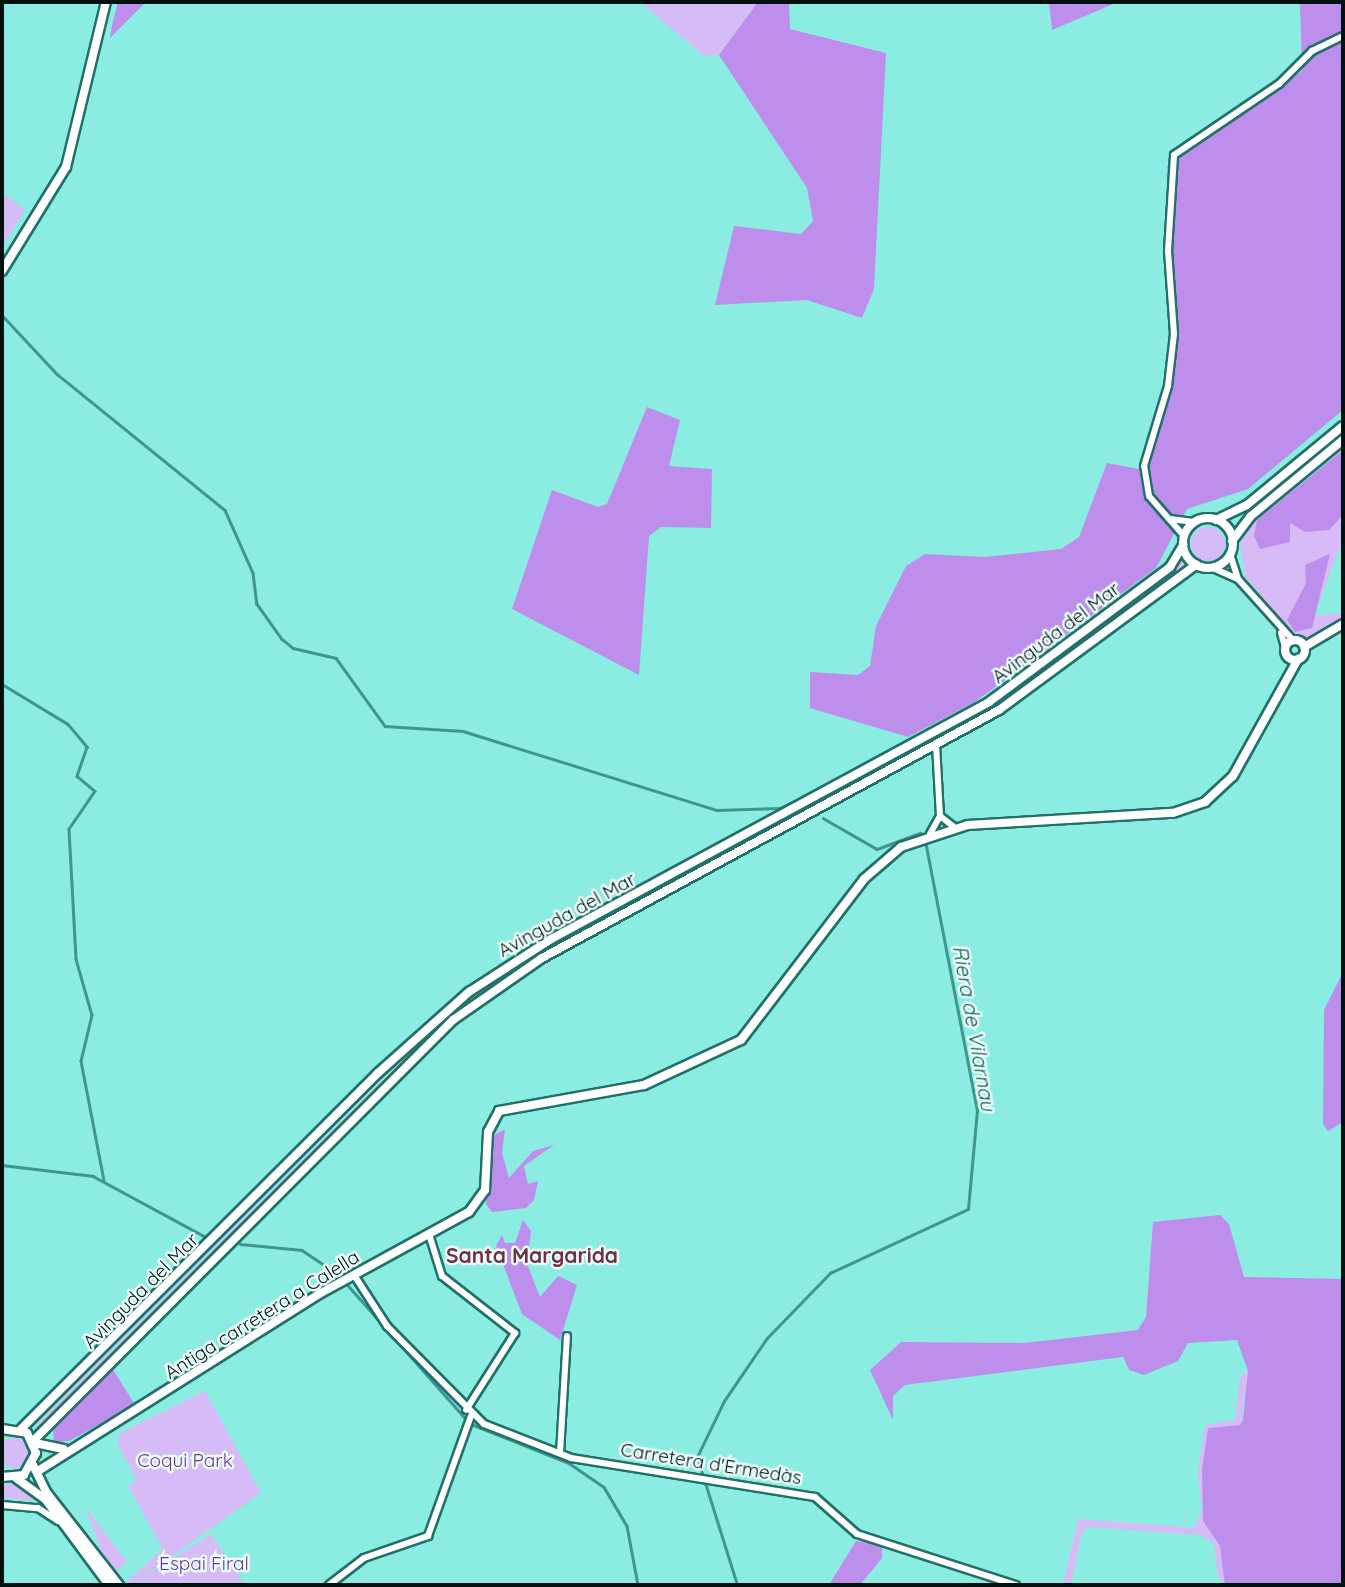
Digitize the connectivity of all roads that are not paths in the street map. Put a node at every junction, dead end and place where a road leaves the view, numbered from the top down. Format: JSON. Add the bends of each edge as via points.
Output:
{"nodes":[{"id":1,"x":106,"y":2,"type":"edge"},
{"id":2,"x":1343,"y":36,"type":"edge"},
{"id":3,"x":2,"y":271,"type":"edge"},
{"id":4,"x":1343,"y":426,"type":"edge"},
{"id":5,"x":1343,"y":440,"type":"edge"},
{"id":6,"x":1171,"y":519,"type":"junction"},
{"id":7,"x":1216,"y":520,"type":"junction"},
{"id":8,"x":1196,"y":522,"type":"junction"},
{"id":9,"x":1184,"y":541,"type":"junction"},
{"id":10,"x":1233,"y":541,"type":"junction"},
{"id":11,"x":1230,"y":554,"type":"junction"},
{"id":12,"x":1196,"y":565,"type":"junction"},
{"id":13,"x":1213,"y":568,"type":"junction"},
{"id":14,"x":1238,"y":579,"type":"junction"},
{"id":15,"x":1343,"y":624,"type":"edge"},
{"id":16,"x":1280,"y":631,"type":"junction"},
{"id":17,"x":1293,"y":640,"type":"junction"},
{"id":18,"x":1286,"y":647,"type":"junction"},
{"id":19,"x":1304,"y":647,"type":"junction"},
{"id":20,"x":1298,"y":659,"type":"junction"},
{"id":21,"x":936,"y":745,"type":"junction"},
{"id":22,"x":911,"y":758,"type":"junction"},
{"id":23,"x":933,"y":763,"type":"junction"},
{"id":24,"x":940,"y":816,"type":"junction"},
{"id":25,"x":954,"y":827,"type":"junction"},
{"id":26,"x":930,"y":834,"type":"junction"},
{"id":27,"x":429,"y":1234,"type":"junction"},
{"id":28,"x":352,"y":1276,"type":"junction"},
{"id":29,"x":567,"y":1336,"type":"dead end"},
{"id":30,"x":468,"y":1413,"type":"junction"},
{"id":31,"x":2,"y":1421,"type":"edge"},
{"id":32,"x":2,"y":1429,"type":"edge"},
{"id":33,"x":18,"y":1429,"type":"junction"},
{"id":34,"x":34,"y":1442,"type":"junction"},
{"id":35,"x":66,"y":1448,"type":"junction"},
{"id":36,"x":560,"y":1453,"type":"junction"},
{"id":37,"x":35,"y":1467,"type":"junction"},
{"id":38,"x":7,"y":1478,"type":"edge"},
{"id":39,"x":2,"y":1506,"type":"edge"},
{"id":40,"x":68,"y":1532,"type":"junction"},
{"id":41,"x":109,"y":1585,"type":"edge"},
{"id":42,"x":119,"y":1585,"type":"edge"},
{"id":43,"x":330,"y":1585,"type":"edge"},
{"id":44,"x":1016,"y":1585,"type":"edge"}],
"edges":[{"from":1,"to":3,"type":"main road","via":[[66,167]]},
{"from":2,"to":6,"type":"street","via":[[1312,51],[1279,84],[1174,155],[1168,251],[1174,334],[1168,386],[1144,466],[1149,496]]},
{"from":4,"to":7,"type":"main road","via":[[1247,505]]},
{"from":5,"to":10,"type":"main road","via":[[1251,516]]},
{"from":6,"to":8,"type":"street"},
{"from":6,"to":9,"type":"street"},
{"from":7,"to":8,"type":"main road"},
{"from":7,"to":10,"type":"main road"},
{"from":8,"to":9,"type":"main road"},
{"from":9,"to":12,"type":"main road"},
{"from":9,"to":33,"type":"main road","name":"Avinguda del Mar","via":[[1170,567],[989,702],[551,939],[469,992],[378,1073],[42,1415]]},
{"from":10,"to":11,"type":"main road"},
{"from":11,"to":13,"type":"main road"},
{"from":11,"to":14,"type":"street"},
{"from":12,"to":13,"type":"main road"},
{"from":12,"to":21,"type":"main road","name":"Avinguda del Mar","via":[[1052,675]]},
{"from":13,"to":14,"type":"street"},
{"from":14,"to":16,"type":"street"},
{"from":15,"to":19,"type":"main road"},
{"from":16,"to":17,"type":"street"},
{"from":16,"to":18,"type":"street"},
{"from":17,"to":18,"type":"main road"},
{"from":17,"to":19,"type":"main road"},
{"from":18,"to":20,"type":"main road","via":[[1287,656]]},
{"from":19,"to":20,"type":"main road","name":"Antiga carretera a Calella"},
{"from":20,"to":25,"type":"main road","name":"Antiga carretera a Calella","via":[[1233,776],[1205,802],[1173,813]]},
{"from":21,"to":22,"type":"main road","name":"Avinguda del Mar"},
{"from":21,"to":23,"type":"street"},
{"from":22,"to":23,"type":"street"},
{"from":22,"to":34,"type":"main road","name":"Avinguda del Mar","via":[[542,958],[453,1020]]},
{"from":23,"to":24,"type":"street"},
{"from":24,"to":25,"type":"street"},
{"from":24,"to":26,"type":"street"},
{"from":25,"to":26,"type":"main road","name":"Antiga carretera a Calella"},
{"from":26,"to":27,"type":"main road","name":"Antiga carretera a Calella","via":[[870,871],[764,1016],[733,1045],[644,1085],[499,1111],[488,1132],[487,1180],[477,1205]]},
{"from":27,"to":28,"type":"main road","name":"Antiga carretera a Calella"},
{"from":27,"to":30,"type":"street","via":[[443,1276],[515,1333]]},
{"from":28,"to":30,"type":"street","name":"Carretera d'Ermedàs","via":[[387,1326]]},
{"from":28,"to":35,"type":"main road","name":"Antiga carretera a Calella","via":[[195,1377]]},
{"from":29,"to":36,"type":"street"},
{"from":30,"to":36,"type":"street","name":"Carretera d'Ermedàs"},
{"from":30,"to":43,"type":"street","via":[[428,1536],[364,1558]]},
{"from":31,"to":33,"type":"main road"},
{"from":32,"to":33,"type":"main road"},
{"from":33,"to":34,"type":"main road"},
{"from":34,"to":35,"type":"main road"},
{"from":34,"to":37,"type":"main road"},
{"from":35,"to":37,"type":"main road","name":"Antiga carretera a Calella"},
{"from":36,"to":44,"type":"street","name":"Carretera d'Ermedàs","via":[[815,1497],[856,1534]]},
{"from":37,"to":38,"type":"main road","name":"Antiga carretera a Calella"},
{"from":37,"to":42,"type":"main road","via":[[46,1492]]},
{"from":38,"to":40,"type":"main road","via":[[41,1494]]},
{"from":39,"to":40,"type":"street","via":[[38,1508]]},
{"from":40,"to":41,"type":"main road"}]}
